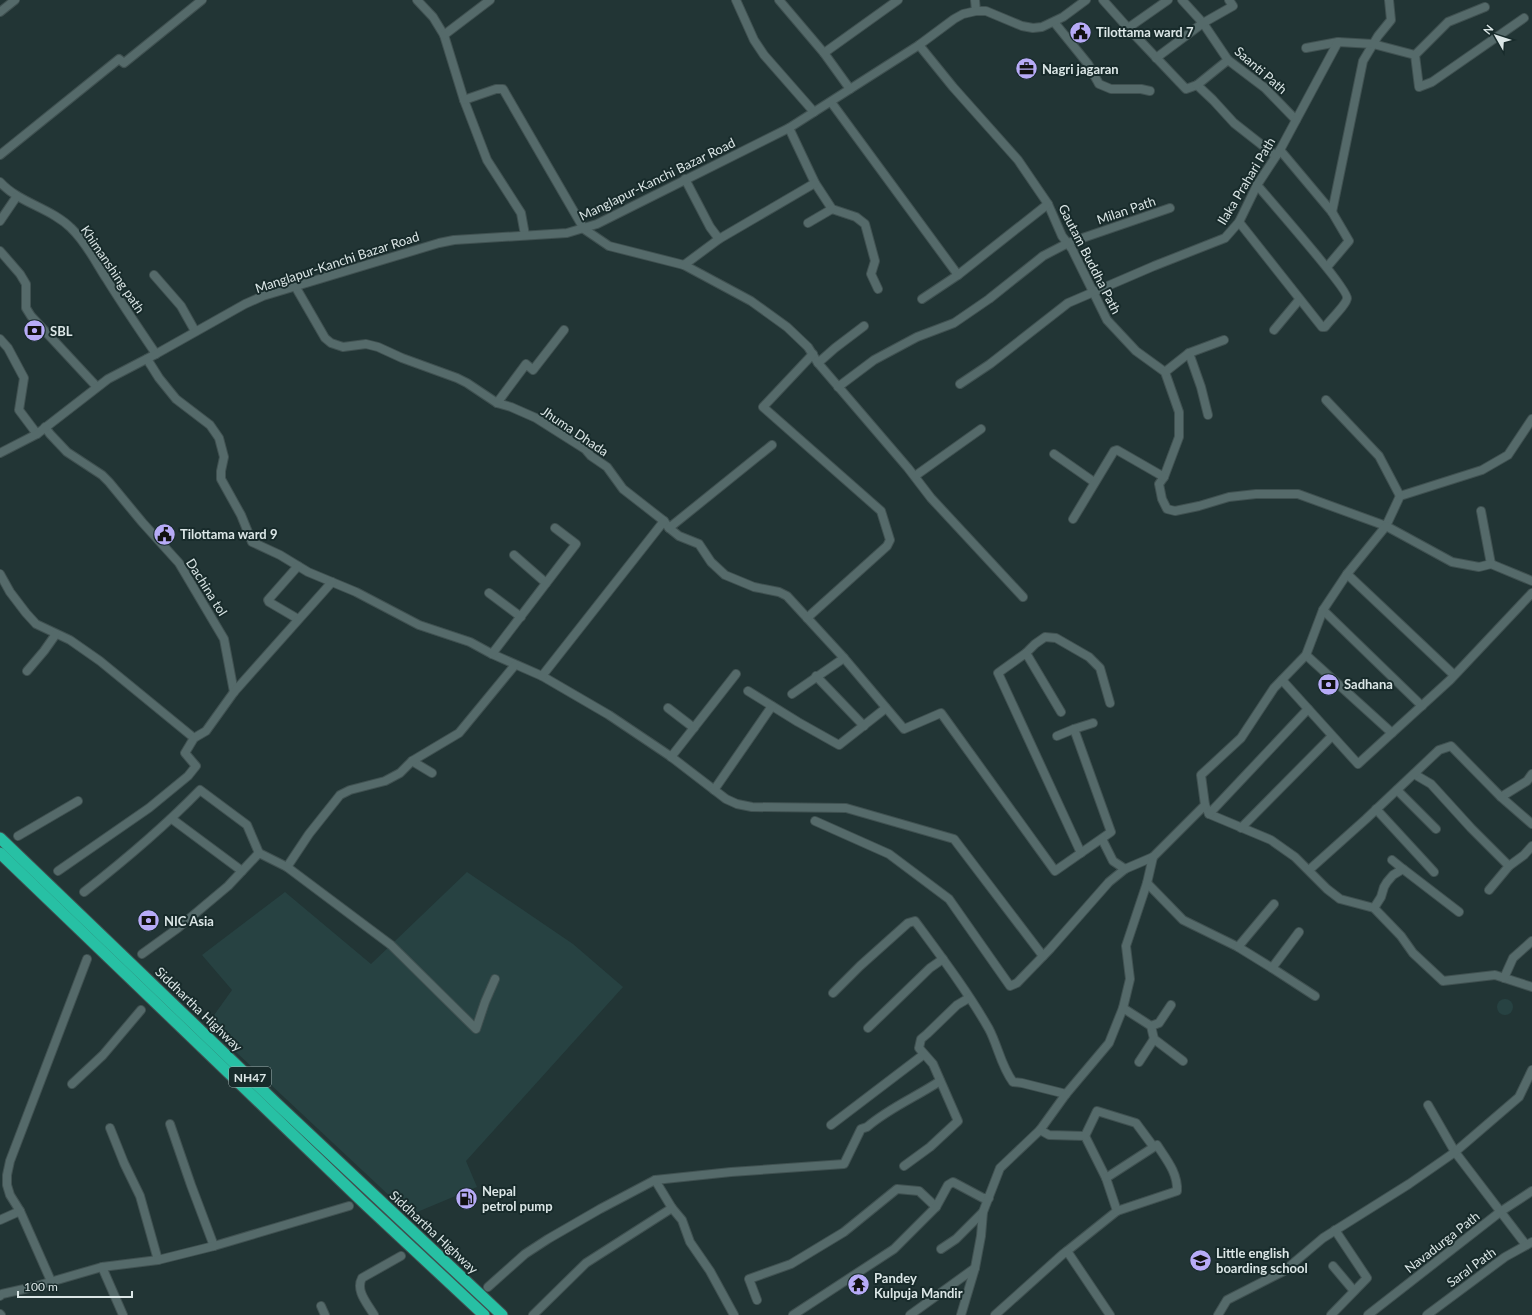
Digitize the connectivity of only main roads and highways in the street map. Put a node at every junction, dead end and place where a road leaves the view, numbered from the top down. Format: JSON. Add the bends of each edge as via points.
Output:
{"nodes":[{"id":1,"x":0,"y":838,"type":"edge"},
{"id":2,"x":0,"y":853,"type":"edge"},
{"id":3,"x":484,"y":1315,"type":"edge"},
{"id":4,"x":502,"y":1315,"type":"edge"}],
"edges":[{"from":1,"to":4,"type":"highway","name":"Siddhartha Highway","number":"NH47"},
{"from":2,"to":3,"type":"highway","name":"Siddhartha Highway","number":"NH47"}]}
